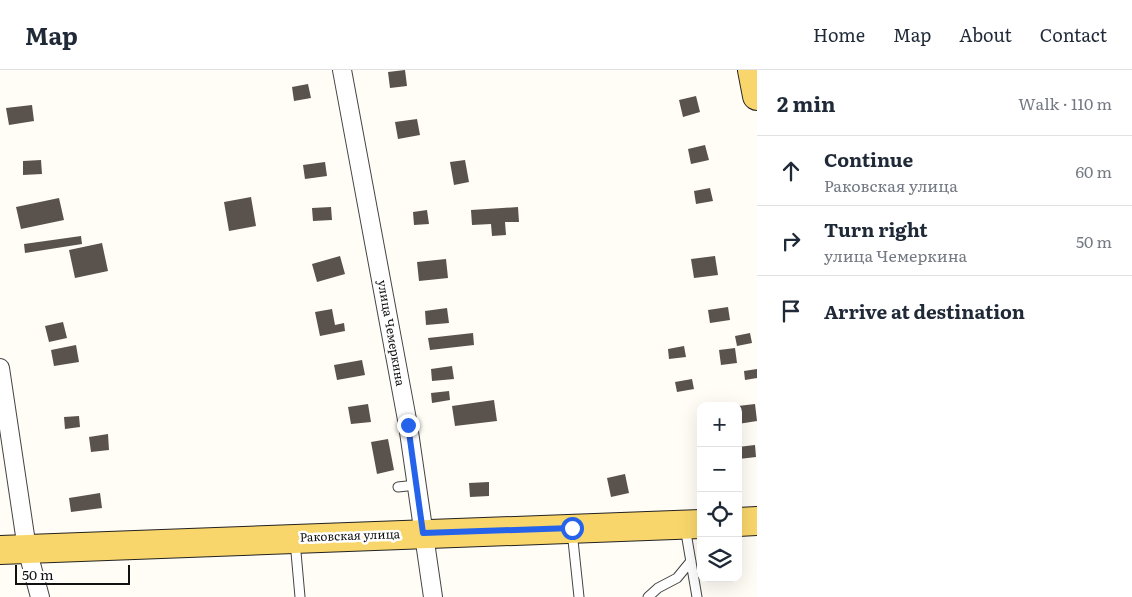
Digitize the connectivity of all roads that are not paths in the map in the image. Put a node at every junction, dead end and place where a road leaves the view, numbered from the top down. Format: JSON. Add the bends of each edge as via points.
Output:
{"nodes":[{"id":1,"x":342,"y":70,"type":"edge"},
{"id":2,"x":752,"y":70,"type":"edge"},
{"id":3,"x":757,"y":96,"type":"edge"},
{"id":4,"x":0,"y":368,"type":"edge"},
{"id":5,"x":416,"y":485,"type":"junction"},
{"id":6,"x":398,"y":487,"type":"dead end"},
{"id":7,"x":757,"y":521,"type":"edge"},
{"id":8,"x":742,"y":522,"type":"edge"},
{"id":9,"x":693,"y":524,"type":"edge"},
{"id":10,"x":572,"y":528,"type":"junction"},
{"id":11,"x":423,"y":533,"type":"junction"},
{"id":12,"x":295,"y":538,"type":"junction"},
{"id":13,"x":27,"y":549,"type":"junction"},
{"id":14,"x":0,"y":550,"type":"edge"},
{"id":15,"x":691,"y":561,"type":"junction"},
{"id":16,"x":40,"y":597,"type":"edge"},
{"id":17,"x":300,"y":597,"type":"edge"},
{"id":18,"x":433,"y":597,"type":"edge"},
{"id":19,"x":579,"y":597,"type":"edge"},
{"id":20,"x":648,"y":597,"type":"edge"},
{"id":21,"x":697,"y":597,"type":"edge"}],
"edges":[{"from":1,"to":5,"type":"street","name":"улица Чемеркина","via":[[408,425]]},
{"from":2,"to":3,"type":"main road"},
{"from":4,"to":13,"type":"street"},
{"from":5,"to":6,"type":"lane"},
{"from":5,"to":11,"type":"street","name":"улица Чемеркина"},
{"from":7,"to":8,"type":"main road"},
{"from":9,"to":10,"type":"main road","name":"Раковская улица"},
{"from":9,"to":15,"type":"lane"},
{"from":10,"to":11,"type":"main road","name":"Раковская улица"},
{"from":10,"to":19,"type":"lane"},
{"from":11,"to":12,"type":"main road","name":"Раковская улица"},
{"from":11,"to":18,"type":"street","name":"улица Чемеркина"},
{"from":12,"to":13,"type":"main road","name":"Раковская улица"},
{"from":12,"to":17,"type":"lane"},
{"from":13,"to":14,"type":"main road","name":"Раковская улица"},
{"from":13,"to":16,"type":"street"},
{"from":15,"to":20,"type":"lane","via":[[677,578]]},
{"from":15,"to":21,"type":"lane"}]}
